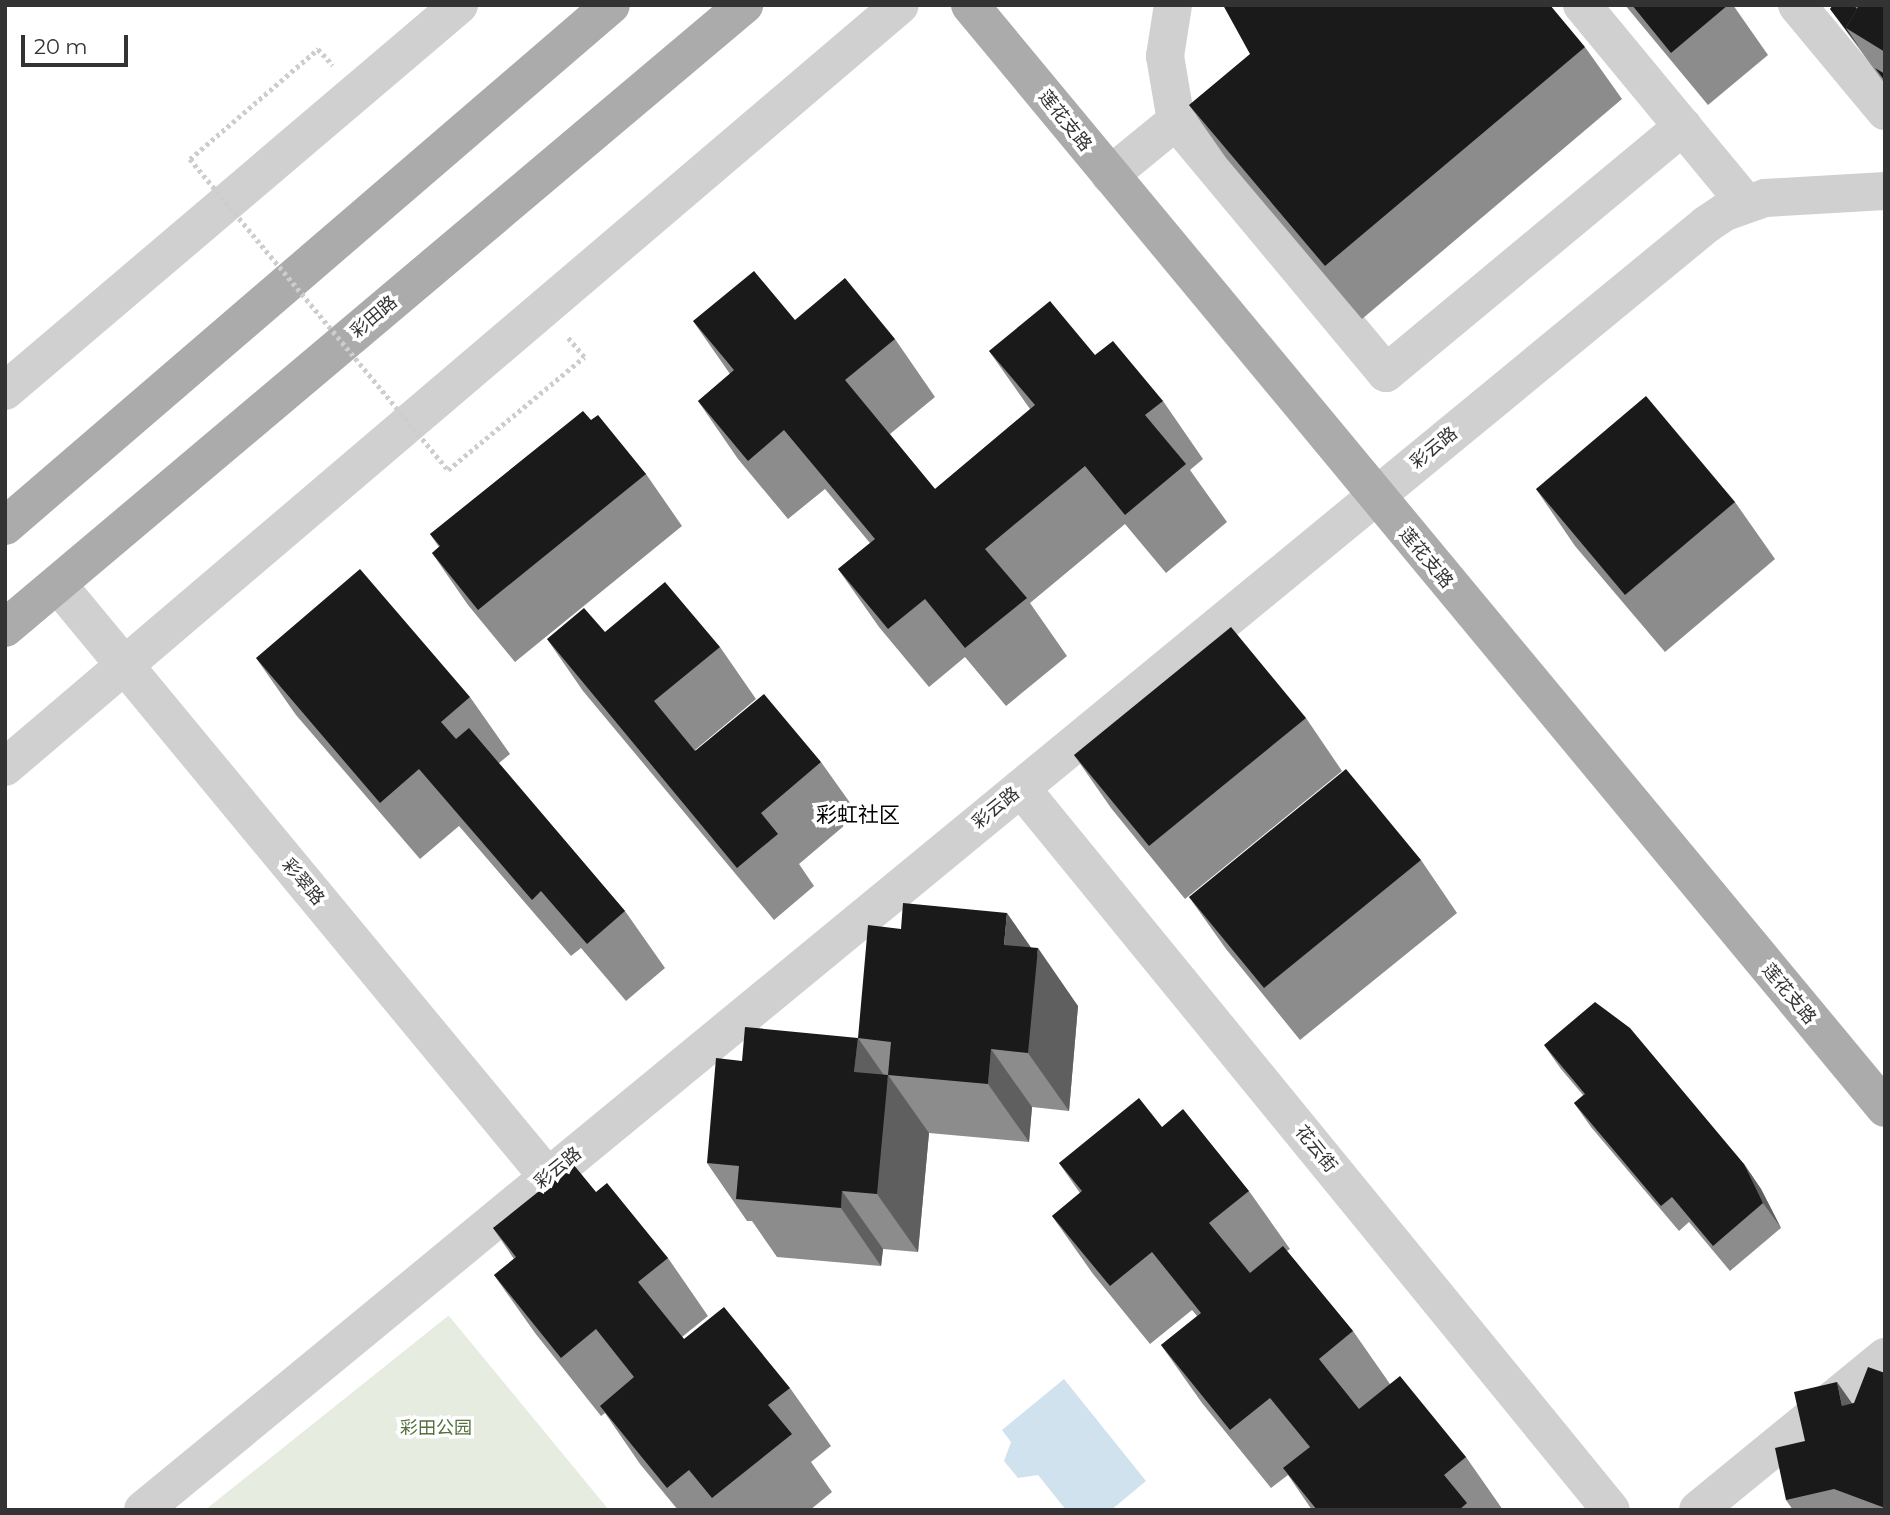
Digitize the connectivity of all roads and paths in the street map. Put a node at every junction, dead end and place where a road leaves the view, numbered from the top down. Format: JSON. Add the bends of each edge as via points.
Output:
{"nodes":[{"id":1,"x":459,"y":5,"type":"edge"},
{"id":2,"x":611,"y":5,"type":"edge"},
{"id":3,"x":744,"y":5,"type":"edge"},
{"id":4,"x":900,"y":5,"type":"edge"},
{"id":5,"x":970,"y":5,"type":"edge"},
{"id":6,"x":1173,"y":5,"type":"edge"},
{"id":7,"x":1582,"y":5,"type":"edge"},
{"id":8,"x":1797,"y":5,"type":"edge"},
{"id":9,"x":340,"y":73,"type":"dead end"},
{"id":10,"x":1885,"y":111,"type":"edge"},
{"id":11,"x":1176,"y":121,"type":"junction"},
{"id":12,"x":1683,"y":126,"type":"junction"},
{"id":13,"x":1110,"y":175,"type":"junction"},
{"id":14,"x":1885,"y":191,"type":"edge"},
{"id":15,"x":1746,"y":203,"type":"junction"},
{"id":16,"x":562,"y":331,"type":"dead end"},
{"id":17,"x":5,"y":391,"type":"edge"},
{"id":18,"x":1375,"y":497,"type":"junction"},
{"id":19,"x":5,"y":526,"type":"edge"},
{"id":20,"x":59,"y":586,"type":"junction"},
{"id":21,"x":5,"y":628,"type":"edge"},
{"id":22,"x":124,"y":667,"type":"junction"},
{"id":23,"x":5,"y":767,"type":"edge"},
{"id":24,"x":1021,"y":788,"type":"junction"},
{"id":25,"x":1884,"y":1106,"type":"edge"},
{"id":26,"x":548,"y":1177,"type":"junction"},
{"id":27,"x":1885,"y":1357,"type":"edge"},
{"id":28,"x":143,"y":1510,"type":"edge"},
{"id":29,"x":1611,"y":1510,"type":"edge"},
{"id":30,"x":1698,"y":1510,"type":"edge"}],
"edges":[{"from":1,"to":17,"type":"street"},
{"from":2,"to":19,"type":"main road"},
{"from":3,"to":20,"type":"main road","name":"彩田路"},
{"from":4,"to":22,"type":"street"},
{"from":5,"to":13,"type":"main road","name":"莲花支路"},
{"from":6,"to":11,"type":"street","via":[[1165,56]]},
{"from":7,"to":12,"type":"street"},
{"from":8,"to":10,"type":"street"},
{"from":9,"to":16,"type":"path","bridge":true,"via":[[318,49],[190,159],[449,470],[584,357]]},
{"from":11,"to":12,"type":"street","via":[[1386,373]]},
{"from":11,"to":13,"type":"street"},
{"from":12,"to":15,"type":"street"},
{"from":13,"to":18,"type":"main road","name":"莲花支路"},
{"from":14,"to":15,"type":"street","name":"彩云路","via":[[1790,195]]},
{"from":15,"to":18,"type":"street","name":"彩云路","via":[[1707,224]]},
{"from":18,"to":24,"type":"street","name":"彩云路"},
{"from":18,"to":25,"type":"main road","name":"莲花支路"},
{"from":20,"to":21,"type":"main road","name":"彩田路"},
{"from":20,"to":22,"type":"street","name":"彩翠路"},
{"from":22,"to":23,"type":"street"},
{"from":22,"to":26,"type":"street","name":"彩翠路"},
{"from":24,"to":26,"type":"street","name":"彩云路"},
{"from":24,"to":29,"type":"street","name":"花云街"},
{"from":26,"to":28,"type":"street","name":"彩云路"},
{"from":27,"to":30,"type":"street"}]}
